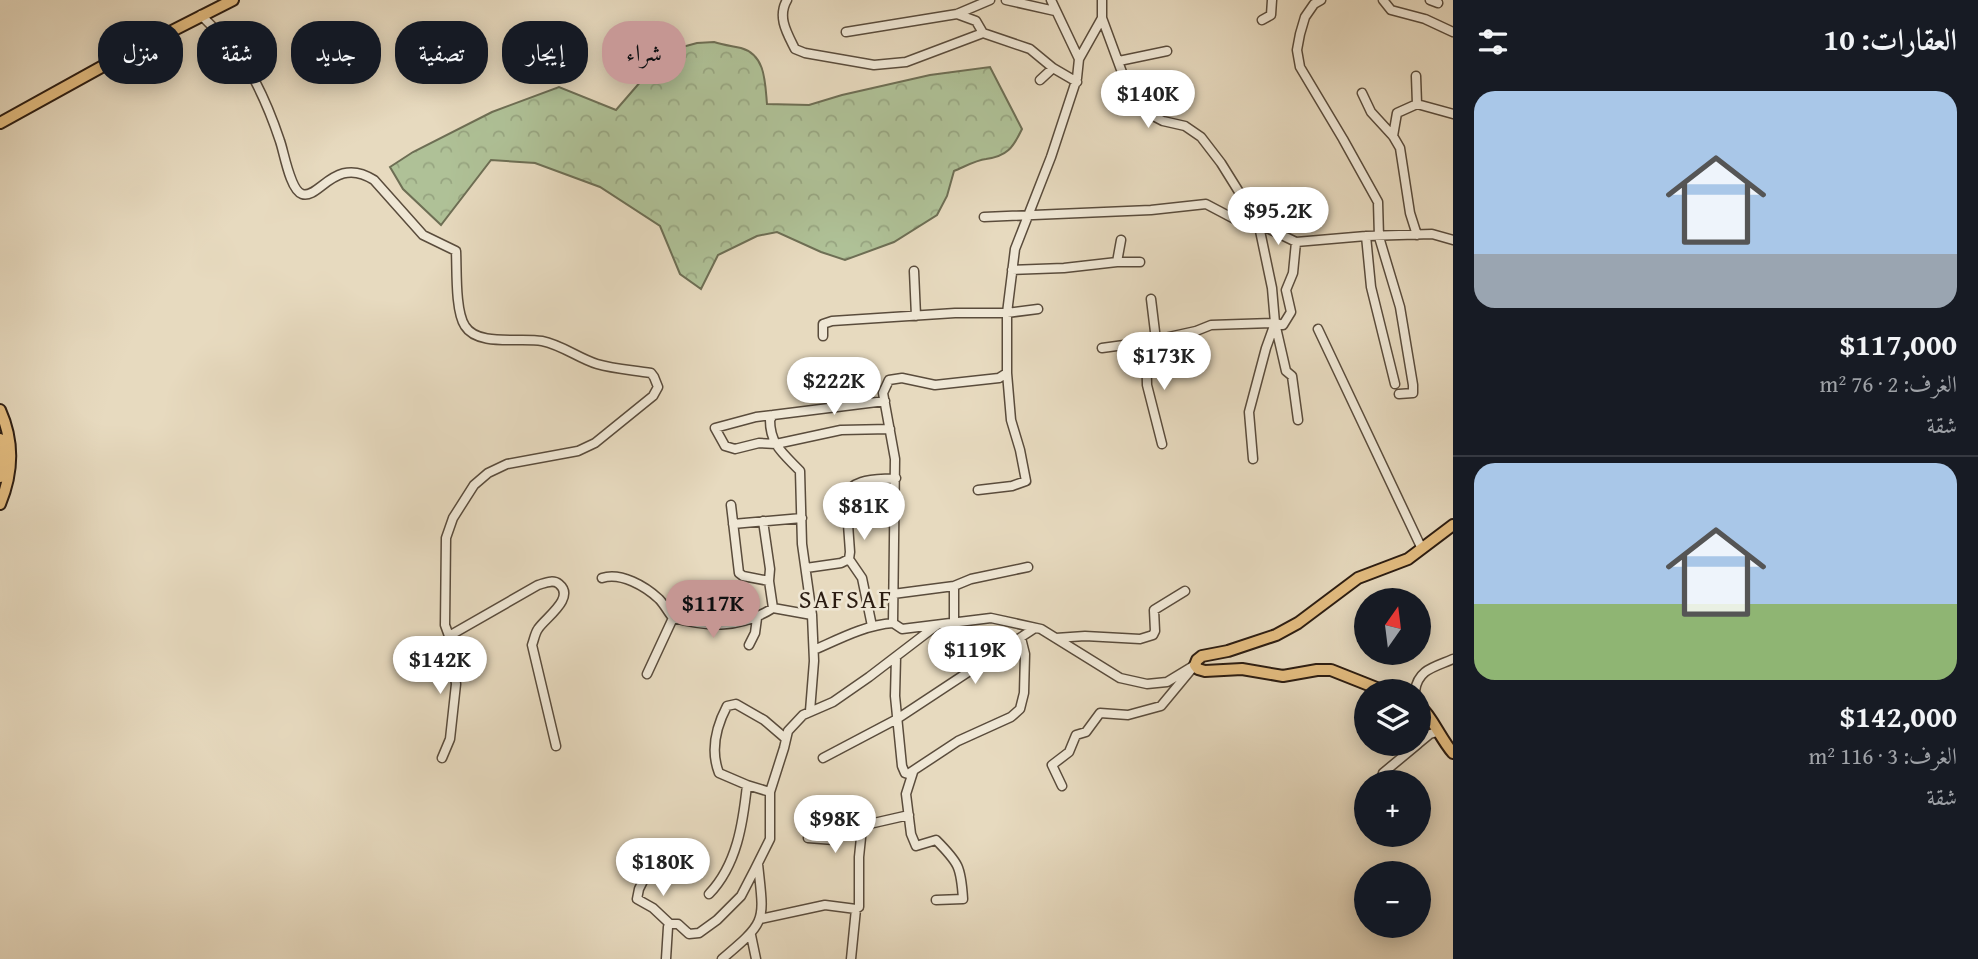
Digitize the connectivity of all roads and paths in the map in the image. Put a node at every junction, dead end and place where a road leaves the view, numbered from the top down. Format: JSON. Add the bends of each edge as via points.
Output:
{"nodes":[{"id":1,"x":233,"y":0,"type":"edge"},
{"id":2,"x":787,"y":0,"type":"edge"},
{"id":3,"x":990,"y":0,"type":"edge"},
{"id":4,"x":1006,"y":0,"type":"edge"},
{"id":5,"x":1051,"y":0,"type":"edge"},
{"id":6,"x":1102,"y":0,"type":"edge"},
{"id":7,"x":1272,"y":0,"type":"edge"},
{"id":8,"x":1321,"y":0,"type":"edge"},
{"id":9,"x":1383,"y":0,"type":"edge"},
{"id":10,"x":1055,"y":11,"type":"junction"},
{"id":11,"x":957,"y":13,"type":"junction"},
{"id":12,"x":201,"y":15,"type":"junction"},
{"id":13,"x":1102,"y":18,"type":"junction"},
{"id":14,"x":1262,"y":20,"type":"dead end"},
{"id":15,"x":846,"y":32,"type":"dead end"},
{"id":16,"x":1453,"y":32,"type":"edge"},
{"id":17,"x":983,"y":33,"type":"junction"},
{"id":18,"x":1167,"y":51,"type":"dead end"},
{"id":19,"x":1079,"y":59,"type":"junction"},
{"id":20,"x":1119,"y":61,"type":"junction"},
{"id":21,"x":1053,"y":68,"type":"junction"},
{"id":22,"x":1416,"y":76,"type":"dead end"},
{"id":23,"x":1040,"y":80,"type":"dead end"},
{"id":24,"x":1076,"y":82,"type":"junction"},
{"id":25,"x":1362,"y":93,"type":"dead end"},
{"id":26,"x":1417,"y":104,"type":"junction"},
{"id":27,"x":1453,"y":114,"type":"edge"},
{"id":28,"x":0,"y":123,"type":"edge"},
{"id":29,"x":1393,"y":136,"type":"junction"},
{"id":30,"x":1029,"y":217,"type":"junction"},
{"id":31,"x":984,"y":218,"type":"dead end"},
{"id":32,"x":1259,"y":225,"type":"junction"},
{"id":33,"x":1417,"y":235,"type":"junction"},
{"id":34,"x":1366,"y":236,"type":"junction"},
{"id":35,"x":1379,"y":237,"type":"junction"},
{"id":36,"x":1121,"y":240,"type":"dead end"},
{"id":37,"x":1453,"y":240,"type":"edge"},
{"id":38,"x":1296,"y":242,"type":"junction"},
{"id":39,"x":1116,"y":262,"type":"junction"},
{"id":40,"x":1140,"y":262,"type":"dead end"},
{"id":41,"x":1012,"y":270,"type":"junction"},
{"id":42,"x":914,"y":271,"type":"dead end"},
{"id":43,"x":1151,"y":299,"type":"dead end"},
{"id":44,"x":1038,"y":309,"type":"dead end"},
{"id":45,"x":1007,"y":313,"type":"junction"},
{"id":46,"x":916,"y":316,"type":"junction"},
{"id":47,"x":1275,"y":323,"type":"junction"},
{"id":48,"x":1318,"y":329,"type":"dead end"},
{"id":49,"x":823,"y":336,"type":"dead end"},
{"id":50,"x":1156,"y":340,"type":"junction"},
{"id":51,"x":1146,"y":342,"type":"junction"},
{"id":52,"x":1101,"y":348,"type":"dead end"},
{"id":53,"x":1007,"y":373,"type":"junction"},
{"id":54,"x":1395,"y":384,"type":"dead end"},
{"id":55,"x":1399,"y":394,"type":"dead end"},
{"id":56,"x":885,"y":401,"type":"junction"},
{"id":57,"x":0,"y":410,"type":"edge"},
{"id":58,"x":774,"y":415,"type":"junction"},
{"id":59,"x":1298,"y":419,"type":"dead end"},
{"id":60,"x":890,"y":429,"type":"junction"},
{"id":61,"x":0,"y":439,"type":"edge"},
{"id":62,"x":776,"y":444,"type":"junction"},
{"id":63,"x":1162,"y":444,"type":"dead end"},
{"id":64,"x":1253,"y":459,"type":"dead end"},
{"id":65,"x":0,"y":477,"type":"edge"},
{"id":66,"x":895,"y":478,"type":"junction"},
{"id":67,"x":978,"y":490,"type":"dead end"},
{"id":68,"x":0,"y":504,"type":"edge"},
{"id":69,"x":731,"y":505,"type":"dead end"},
{"id":70,"x":802,"y":518,"type":"junction"},
{"id":71,"x":763,"y":521,"type":"junction"},
{"id":72,"x":733,"y":524,"type":"junction"},
{"id":73,"x":1453,"y":525,"type":"edge"},
{"id":74,"x":1422,"y":549,"type":"junction"},
{"id":75,"x":849,"y":559,"type":"junction"},
{"id":76,"x":1028,"y":567,"type":"dead end"},
{"id":77,"x":806,"y":568,"type":"junction"},
{"id":78,"x":602,"y":578,"type":"dead end"},
{"id":79,"x":769,"y":581,"type":"junction"},
{"id":80,"x":954,"y":586,"type":"junction"},
{"id":81,"x":1185,"y":591,"type":"dead end"},
{"id":82,"x":892,"y":594,"type":"junction"},
{"id":83,"x":773,"y":608,"type":"junction"},
{"id":84,"x":812,"y":615,"type":"junction"},
{"id":85,"x":673,"y":618,"type":"junction"},
{"id":86,"x":757,"y":618,"type":"junction"},
{"id":87,"x":893,"y":623,"type":"junction"},
{"id":88,"x":954,"y":623,"type":"junction"},
{"id":89,"x":937,"y":625,"type":"junction"},
{"id":90,"x":872,"y":626,"type":"junction"},
{"id":91,"x":1035,"y":628,"type":"junction"},
{"id":92,"x":449,"y":636,"type":"junction"},
{"id":93,"x":1021,"y":638,"type":"junction"},
{"id":94,"x":1056,"y":638,"type":"junction"},
{"id":95,"x":749,"y":645,"type":"dead end"},
{"id":96,"x":814,"y":650,"type":"junction"},
{"id":97,"x":896,"y":657,"type":"junction"},
{"id":98,"x":1453,"y":659,"type":"edge"},
{"id":99,"x":1195,"y":665,"type":"junction"},
{"id":100,"x":647,"y":674,"type":"dead end"},
{"id":101,"x":1354,"y":679,"type":"edge"},
{"id":102,"x":1418,"y":679,"type":"edge"},
{"id":103,"x":810,"y":711,"type":"junction"},
{"id":104,"x":897,"y":719,"type":"junction"},
{"id":105,"x":1431,"y":721,"type":"edge"},
{"id":106,"x":1437,"y":732,"type":"junction"},
{"id":107,"x":1431,"y":734,"type":"edge"},
{"id":108,"x":785,"y":738,"type":"junction"},
{"id":109,"x":556,"y":746,"type":"dead end"},
{"id":110,"x":1453,"y":753,"type":"edge"},
{"id":111,"x":1403,"y":756,"type":"edge"},
{"id":112,"x":442,"y":758,"type":"dead end"},
{"id":113,"x":823,"y":758,"type":"dead end"},
{"id":114,"x":1387,"y":770,"type":"edge"},
{"id":115,"x":913,"y":772,"type":"junction"},
{"id":116,"x":747,"y":785,"type":"junction"},
{"id":117,"x":1062,"y":786,"type":"dead end"},
{"id":118,"x":770,"y":792,"type":"junction"},
{"id":119,"x":909,"y":815,"type":"junction"},
{"id":120,"x":862,"y":828,"type":"junction"},
{"id":121,"x":808,"y":838,"type":"dead end"},
{"id":122,"x":758,"y":862,"type":"junction"},
{"id":123,"x":645,"y":877,"type":"dead end"},
{"id":124,"x":709,"y":894,"type":"dead end"},
{"id":125,"x":936,"y":900,"type":"dead end"},
{"id":126,"x":856,"y":909,"type":"junction"},
{"id":127,"x":760,"y":919,"type":"junction"},
{"id":128,"x":670,"y":924,"type":"junction"},
{"id":129,"x":751,"y":935,"type":"junction"},
{"id":130,"x":666,"y":959,"type":"edge"},
{"id":131,"x":722,"y":959,"type":"edge"},
{"id":132,"x":756,"y":959,"type":"edge"},
{"id":133,"x":851,"y":959,"type":"edge"}],
"edges":[{"from":1,"to":12,"type":"main road"},
{"from":2,"to":17,"type":"street","via":[[783,24],[795,49],[846,61],[874,65],[906,62]]},
{"from":3,"to":11,"type":"street"},
{"from":4,"to":10,"type":"street"},
{"from":5,"to":10,"type":"street"},
{"from":6,"to":13,"type":"street"},
{"from":7,"to":14,"type":"street","via":[[1270,15]]},
{"from":8,"to":35,"type":"street","via":[[1305,17],[1297,50],[1300,66],[1378,202]]},
{"from":9,"to":16,"type":"street","via":[[1391,10]]},
{"from":10,"to":19,"type":"street"},
{"from":11,"to":15,"type":"street"},
{"from":11,"to":17,"type":"street","via":[[976,21]]},
{"from":12,"to":28,"type":"main road"},
{"from":12,"to":92,"type":"street","via":[[246,63],[299,192],[311,194],[339,174],[365,175],[423,235],[456,251],[460,313],[471,333],[491,339],[541,341],[596,364],[654,377],[657,387],[653,396],[595,443],[578,451],[508,464],[474,485],[446,538],[445,625]]},
{"from":13,"to":19,"type":"street"},
{"from":13,"to":20,"type":"street"},
{"from":17,"to":21,"type":"street","via":[[1030,49]]},
{"from":18,"to":20,"type":"street"},
{"from":19,"to":24,"type":"street"},
{"from":20,"to":32,"type":"street","via":[[1140,109],[1185,126],[1200,137]]},
{"from":21,"to":23,"type":"street"},
{"from":21,"to":24,"type":"street"},
{"from":22,"to":26,"type":"street"},
{"from":24,"to":30,"type":"street"},
{"from":25,"to":29,"type":"street","via":[[1371,112]]},
{"from":26,"to":27,"type":"street"},
{"from":26,"to":29,"type":"street","via":[[1397,113]]},
{"from":29,"to":33,"type":"street","via":[[1400,148]]},
{"from":30,"to":31,"type":"street"},
{"from":30,"to":32,"type":"street","via":[[1206,204],[1242,223]]},
{"from":30,"to":41,"type":"street","via":[[1015,249]]},
{"from":32,"to":38,"type":"street"},
{"from":32,"to":47,"type":"street"},
{"from":33,"to":35,"type":"street"},
{"from":33,"to":37,"type":"street"},
{"from":34,"to":35,"type":"street"},
{"from":34,"to":38,"type":"street"},
{"from":34,"to":54,"type":"street","via":[[1371,287]]},
{"from":35,"to":55,"type":"street","via":[[1400,307],[1413,385],[1412,393]]},
{"from":36,"to":39,"type":"street"},
{"from":38,"to":47,"type":"street","via":[[1293,274],[1286,290],[1291,312],[1283,325]]},
{"from":39,"to":40,"type":"street"},
{"from":39,"to":41,"type":"street"},
{"from":41,"to":45,"type":"street"},
{"from":42,"to":46,"type":"street"},
{"from":43,"to":50,"type":"street"},
{"from":44,"to":45,"type":"street"},
{"from":45,"to":46,"type":"street"},
{"from":45,"to":53,"type":"street"},
{"from":46,"to":49,"type":"street","via":[[832,321],[822,324]]},
{"from":47,"to":50,"type":"street","via":[[1211,325]]},
{"from":47,"to":59,"type":"street","via":[[1286,371],[1292,376]]},
{"from":47,"to":64,"type":"street","via":[[1249,412]]},
{"from":48,"to":74,"type":"street"},
{"from":50,"to":51,"type":"street"},
{"from":51,"to":52,"type":"street"},
{"from":51,"to":63,"type":"street","via":[[1147,385]]},
{"from":53,"to":56,"type":"street","via":[[999,378],[935,385],[889,380]]},
{"from":53,"to":67,"type":"street","via":[[1011,420],[1026,481]]},
{"from":56,"to":58,"type":"street"},
{"from":56,"to":60,"type":"street"},
{"from":57,"to":68,"type":"main road","via":[[8,433],[10,466]]},
{"from":58,"to":62,"type":"street","via":[[770,429]]},
{"from":58,"to":62,"type":"street","via":[[715,428],[725,446],[735,449]]},
{"from":60,"to":62,"type":"street","via":[[841,430]]},
{"from":60,"to":66,"type":"street"},
{"from":61,"to":65,"type":"main road"},
{"from":62,"to":70,"type":"street","via":[[800,471]]},
{"from":66,"to":75,"type":"street","via":[[854,483],[848,489]]},
{"from":66,"to":82,"type":"street"},
{"from":69,"to":72,"type":"street"},
{"from":70,"to":71,"type":"street"},
{"from":70,"to":77,"type":"street"},
{"from":71,"to":72,"type":"street"},
{"from":71,"to":79,"type":"street"},
{"from":72,"to":79,"type":"street","via":[[739,573]]},
{"from":73,"to":74,"type":"main road"},
{"from":74,"to":99,"type":"main road","via":[[1358,578],[1276,635],[1202,656]]},
{"from":75,"to":77,"type":"street"},
{"from":75,"to":90,"type":"street","via":[[862,579]]},
{"from":76,"to":80,"type":"street"},
{"from":77,"to":84,"type":"street"},
{"from":78,"to":85,"type":"street","via":[[632,581],[659,599]]},
{"from":79,"to":83,"type":"street"},
{"from":80,"to":82,"type":"street"},
{"from":80,"to":88,"type":"street"},
{"from":81,"to":94,"type":"street","via":[[1154,610],[1153,635],[1140,639]]},
{"from":82,"to":87,"type":"street"},
{"from":83,"to":84,"type":"street"},
{"from":83,"to":86,"type":"street"},
{"from":84,"to":96,"type":"street"},
{"from":85,"to":86,"type":"street","via":[[701,625]]},
{"from":85,"to":100,"type":"street"},
{"from":86,"to":95,"type":"street"},
{"from":87,"to":89,"type":"street","via":[[902,629]]},
{"from":87,"to":90,"type":"street"},
{"from":88,"to":89,"type":"street"},
{"from":88,"to":91,"type":"street","via":[[991,618]]},
{"from":89,"to":97,"type":"street"},
{"from":90,"to":96,"type":"street"},
{"from":91,"to":93,"type":"street"},
{"from":91,"to":94,"type":"street"},
{"from":92,"to":109,"type":"street","via":[[538,585],[561,585],[561,604],[537,630],[532,645]]},
{"from":92,"to":112,"type":"street","via":[[456,684],[450,739]]},
{"from":93,"to":104,"type":"street"},
{"from":93,"to":115,"type":"street","via":[[1025,654],[1020,709],[1011,718],[958,741]]},
{"from":94,"to":99,"type":"street","via":[[1120,678],[1147,684],[1167,681]]},
{"from":96,"to":103,"type":"street"},
{"from":97,"to":103,"type":"street","via":[[833,702]]},
{"from":97,"to":104,"type":"street"},
{"from":98,"to":102,"type":"street","via":[[1423,672]]},
{"from":99,"to":101,"type":"main road","via":[[1205,671],[1242,669],[1283,676],[1331,670]]},
{"from":99,"to":117,"type":"street","via":[[1161,706],[1128,715],[1100,713],[1086,732],[1076,735],[1069,752],[1052,765]]},
{"from":103,"to":108,"type":"street"},
{"from":104,"to":113,"type":"street"},
{"from":104,"to":115,"type":"street","via":[[902,766],[905,773]]},
{"from":105,"to":106,"type":"main road"},
{"from":106,"to":107,"type":"street"},
{"from":106,"to":110,"type":"main road"},
{"from":108,"to":116,"type":"street","via":[[736,704],[727,706],[719,722],[714,760],[719,773]]},
{"from":108,"to":118,"type":"street"},
{"from":111,"to":114,"type":"street"},
{"from":115,"to":119,"type":"street","via":[[906,794]]},
{"from":116,"to":118,"type":"street"},
{"from":116,"to":124,"type":"street","via":[[737,844],[720,883]]},
{"from":118,"to":122,"type":"street","via":[[770,839]]},
{"from":119,"to":120,"type":"street"},
{"from":119,"to":125,"type":"street","via":[[916,846],[936,840],[953,857],[961,874],[963,899]]},
{"from":120,"to":121,"type":"street","via":[[847,830],[834,840]]},
{"from":120,"to":126,"type":"street"},
{"from":122,"to":127,"type":"street"},
{"from":122,"to":128,"type":"street","via":[[741,896],[699,933],[689,934],[678,924]]},
{"from":123,"to":128,"type":"street","via":[[637,899]]},
{"from":126,"to":127,"type":"street","via":[[825,905]]},
{"from":126,"to":133,"type":"street"},
{"from":127,"to":129,"type":"street"},
{"from":128,"to":130,"type":"street"},
{"from":129,"to":131,"type":"street"},
{"from":129,"to":132,"type":"street"}]}
